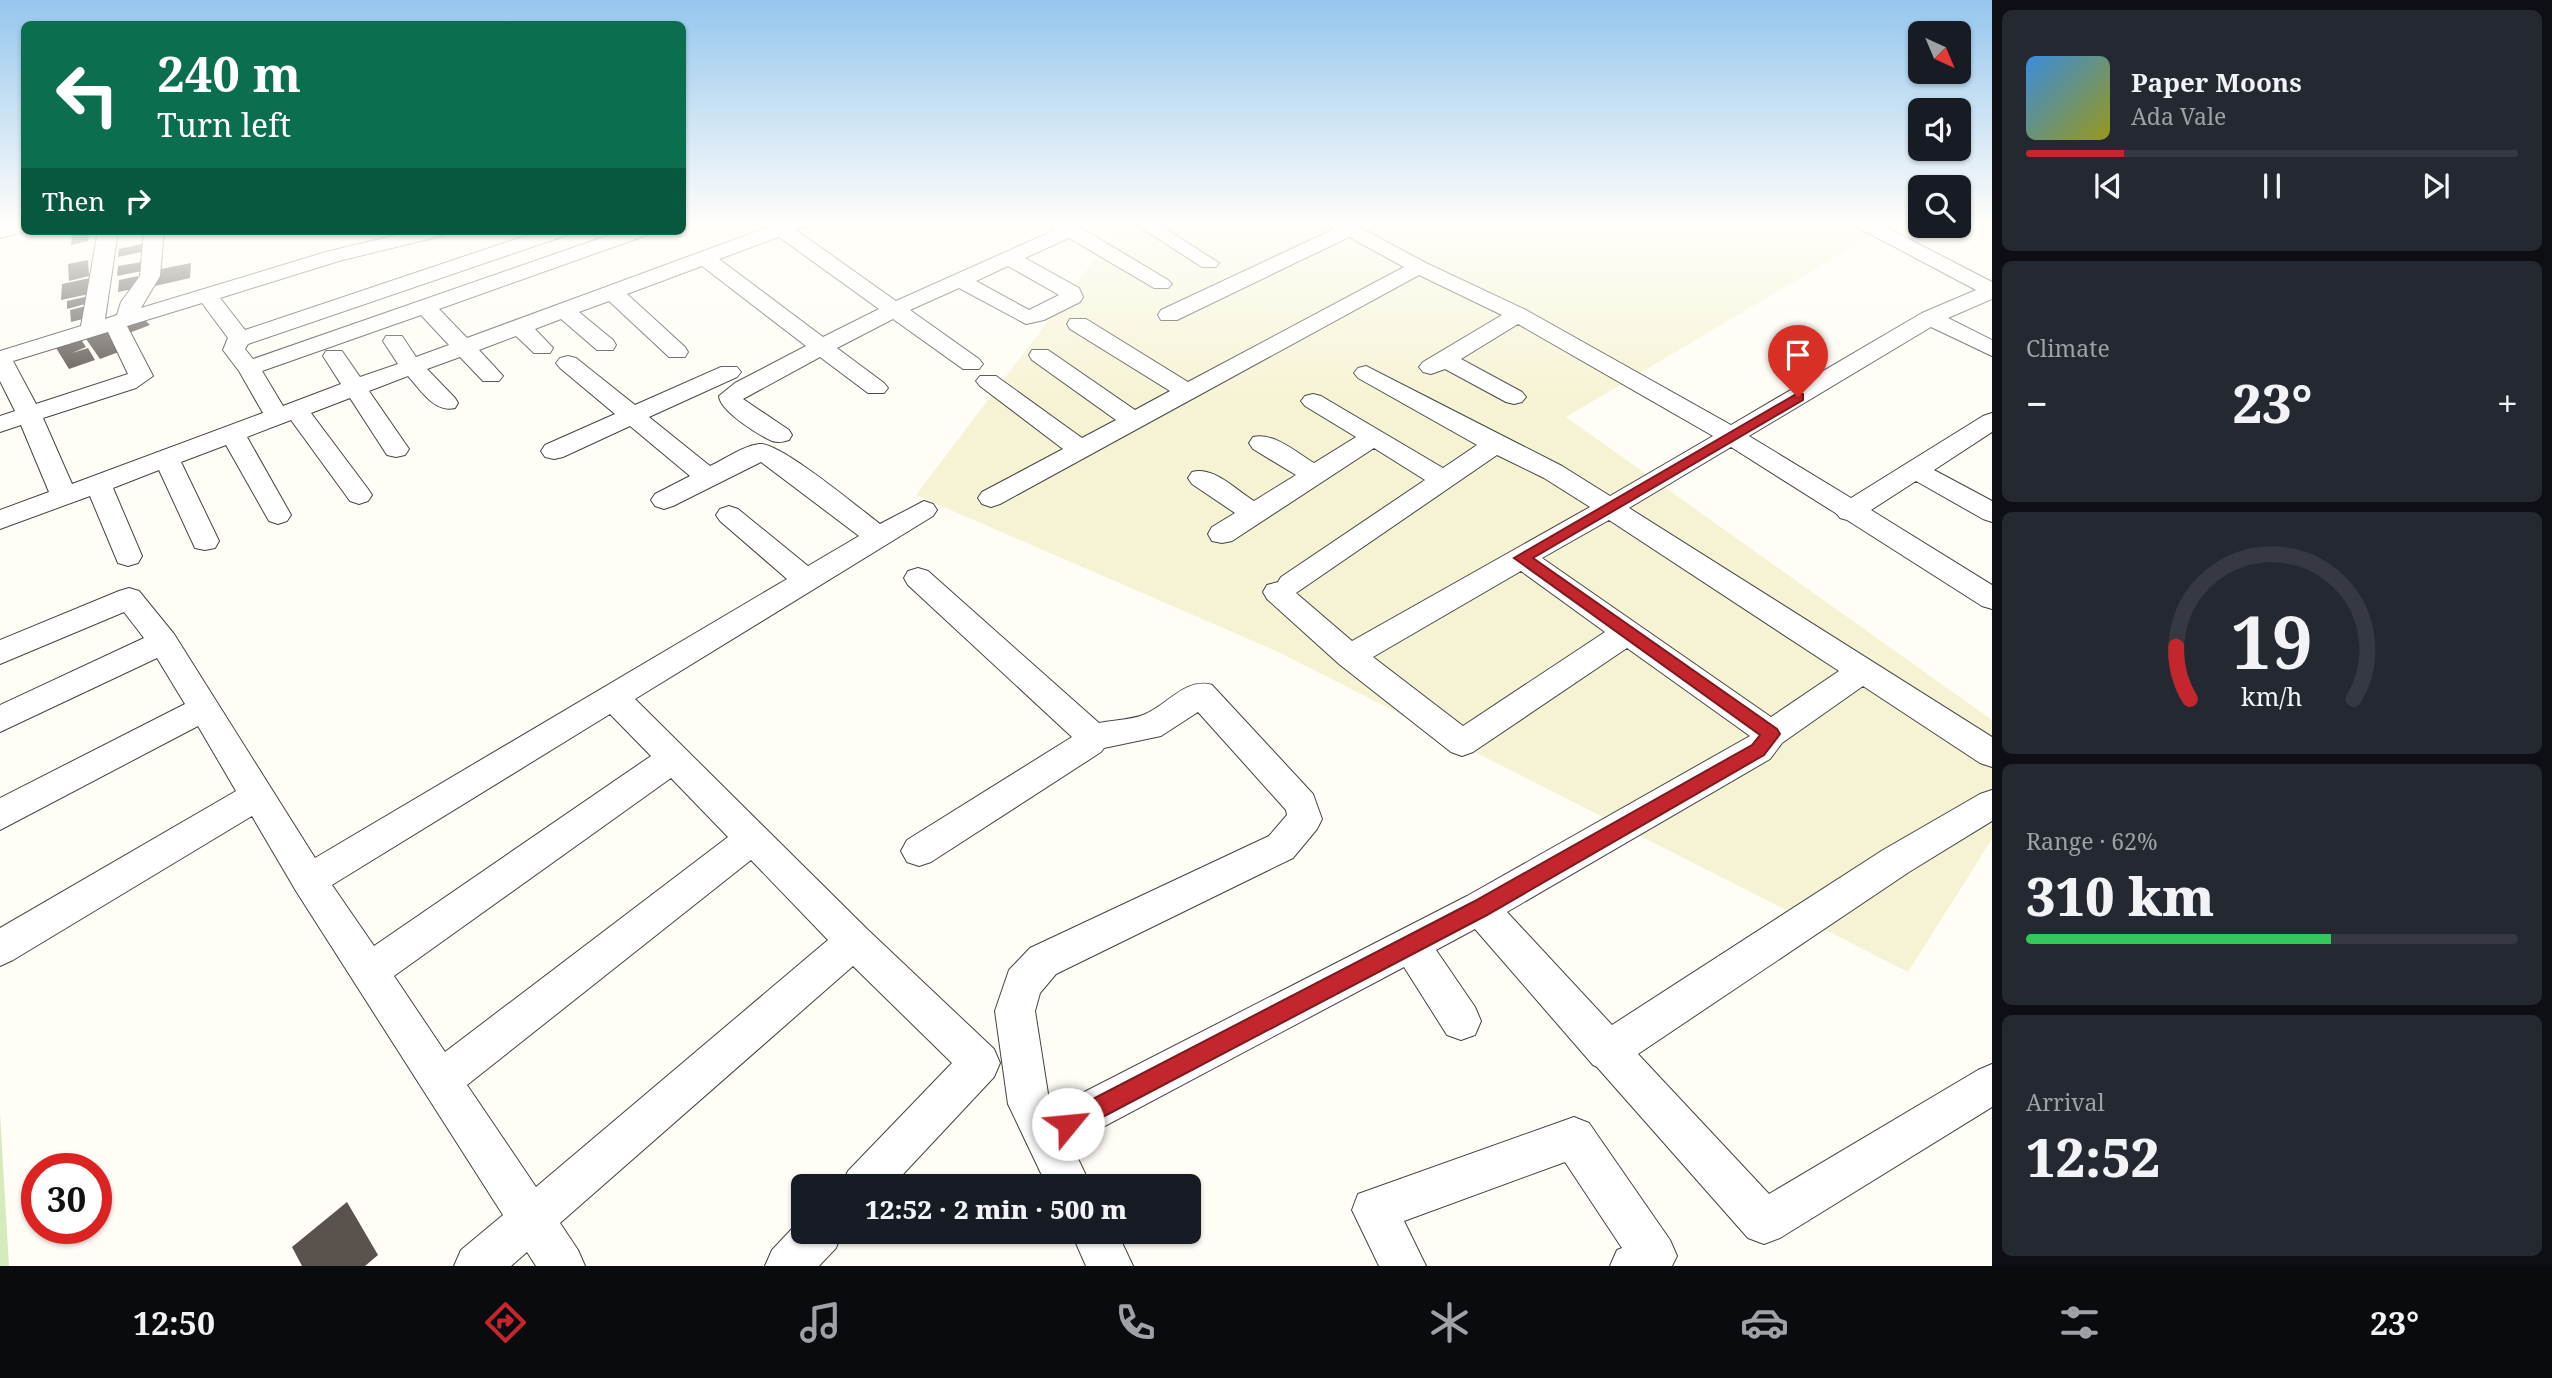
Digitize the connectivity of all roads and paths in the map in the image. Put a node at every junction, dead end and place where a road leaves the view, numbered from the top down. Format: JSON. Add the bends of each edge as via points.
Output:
{"nodes":[{"id":1,"x":110,"y":281,"type":"edge"},
{"id":2,"x":146,"y":281,"type":"edge"},
{"id":3,"x":250,"y":281,"type":"edge"},
{"id":4,"x":296,"y":281,"type":"edge"},
{"id":5,"x":401,"y":281,"type":"edge"},
{"id":6,"x":412,"y":281,"type":"edge"},
{"id":7,"x":496,"y":281,"type":"edge"},
{"id":8,"x":638,"y":281,"type":"edge"},
{"id":9,"x":734,"y":281,"type":"edge"},
{"id":10,"x":856,"y":281,"type":"edge"},
{"id":11,"x":959,"y":281,"type":"joint"},
{"id":12,"x":1050,"y":281,"type":"edge"},
{"id":13,"x":1156,"y":281,"type":"edge"},
{"id":14,"x":1235,"y":281,"type":"edge"},
{"id":15,"x":1393,"y":281,"type":"edge"},
{"id":16,"x":1448,"y":281,"type":"edge"},
{"id":17,"x":1975,"y":281,"type":"edge"},
{"id":18,"x":403,"y":284,"type":"junction"},
{"id":19,"x":1161,"y":284,"type":"dead end"},
{"id":20,"x":1992,"y":290,"type":"edge"},
{"id":21,"x":611,"y":291,"type":"junction"},
{"id":22,"x":206,"y":294,"type":"junction"},
{"id":23,"x":424,"y":306,"type":"junction"},
{"id":24,"x":563,"y":309,"type":"junction"},
{"id":25,"x":893,"y":310,"type":"junction"},
{"id":26,"x":320,"y":311,"type":"junction"},
{"id":27,"x":1169,"y":315,"type":"dead end"},
{"id":28,"x":1518,"y":315,"type":"junction"},
{"id":29,"x":1930,"y":318,"type":"junction"},
{"id":30,"x":111,"y":323,"type":"junction"},
{"id":31,"x":1078,"y":324,"type":"dead end"},
{"id":32,"x":518,"y":325,"type":"junction"},
{"id":33,"x":240,"y":340,"type":"junction"},
{"id":34,"x":394,"y":341,"type":"dead end"},
{"id":35,"x":605,"y":345,"type":"dead end"},
{"id":36,"x":463,"y":346,"type":"junction"},
{"id":37,"x":820,"y":347,"type":"junction"},
{"id":38,"x":542,"y":348,"type":"dead end"},
{"id":39,"x":1992,"y":349,"type":"edge"},
{"id":40,"x":677,"y":352,"type":"dead end"},
{"id":41,"x":1040,"y":355,"type":"dead end"},
{"id":42,"x":334,"y":356,"type":"dead end"},
{"id":43,"x":0,"y":358,"type":"edge"},
{"id":44,"x":568,"y":363,"type":"dead end"},
{"id":45,"x":411,"y":366,"type":"junction"},
{"id":46,"x":250,"y":368,"type":"junction"},
{"id":47,"x":729,"y":372,"type":"dead end"},
{"id":48,"x":1366,"y":373,"type":"dead end"},
{"id":49,"x":491,"y":376,"type":"dead end"},
{"id":50,"x":353,"y":387,"type":"junction"},
{"id":51,"x":876,"y":388,"type":"dead end"},
{"id":52,"x":1188,"y":392,"type":"junction"},
{"id":53,"x":1514,"y":397,"type":"dead end"},
{"id":54,"x":1313,"y":401,"type":"dead end"},
{"id":55,"x":446,"y":403,"type":"dead end"},
{"id":56,"x":286,"y":412,"type":"junction"},
{"id":57,"x":29,"y":414,"type":"junction"},
{"id":58,"x":633,"y":417,"type":"junction"},
{"id":59,"x":1133,"y":421,"type":"junction"},
{"id":60,"x":1992,"y":421,"type":"edge"},
{"id":61,"x":0,"y":424,"type":"edge"},
{"id":62,"x":232,"y":433,"type":"junction"},
{"id":63,"x":780,"y":435,"type":"dead end"},
{"id":64,"x":1732,"y":436,"type":"junction"},
{"id":65,"x":1374,"y":437,"type":"junction"},
{"id":66,"x":1262,"y":443,"type":"dead end"},
{"id":67,"x":1495,"y":444,"type":"junction"},
{"id":68,"x":396,"y":449,"type":"dead end"},
{"id":69,"x":1080,"y":450,"type":"junction"},
{"id":70,"x":554,"y":451,"type":"dead end"},
{"id":71,"x":166,"y":458,"type":"junction"},
{"id":72,"x":1915,"y":470,"type":"junction"},
{"id":73,"x":1315,"y":475,"type":"junction"},
{"id":74,"x":708,"y":478,"type":"junction"},
{"id":75,"x":1200,"y":478,"type":"dead end"},
{"id":76,"x":1443,"y":479,"type":"junction"},
{"id":77,"x":98,"y":484,"type":"junction"},
{"id":78,"x":359,"y":495,"type":"dead end"},
{"id":79,"x":64,"y":496,"type":"junction"},
{"id":80,"x":991,"y":498,"type":"dead end"},
{"id":81,"x":664,"y":500,"type":"dead end"},
{"id":82,"x":1610,"y":508,"type":"junction"},
{"id":83,"x":923,"y":510,"type":"dead end"},
{"id":84,"x":1849,"y":512,"type":"junction"},
{"id":85,"x":1992,"y":513,"type":"edge"},
{"id":86,"x":1254,"y":514,"type":"junction"},
{"id":87,"x":278,"y":515,"type":"dead end"},
{"id":88,"x":729,"y":515,"type":"dead end"},
{"id":89,"x":0,"y":520,"type":"edge"},
{"id":90,"x":1222,"y":534,"type":"dead end"},
{"id":91,"x":878,"y":537,"type":"junction"},
{"id":92,"x":205,"y":541,"type":"dead end"},
{"id":93,"x":128,"y":556,"type":"dead end"},
{"id":94,"x":1522,"y":558,"type":"junction"},
{"id":95,"x":918,"y":578,"type":"dead end"},
{"id":96,"x":806,"y":580,"type":"junction"},
{"id":97,"x":1992,"y":599,"type":"edge"},
{"id":98,"x":1628,"y":632,"type":"junction"},
{"id":99,"x":163,"y":642,"type":"junction"},
{"id":100,"x":0,"y":653,"type":"edge"},
{"id":101,"x":1350,"y":656,"type":"junction"},
{"id":102,"x":1862,"y":671,"type":"junction"},
{"id":103,"x":613,"y":696,"type":"junction"},
{"id":104,"x":202,"y":709,"type":"junction"},
{"id":105,"x":0,"y":719,"type":"edge"},
{"id":106,"x":1771,"y":734,"type":"junction"},
{"id":107,"x":1090,"y":737,"type":"junction"},
{"id":108,"x":1992,"y":754,"type":"edge"},
{"id":109,"x":674,"y":758,"type":"junction"},
{"id":110,"x":257,"y":796,"type":"junction"},
{"id":111,"x":1992,"y":804,"type":"edge"},
{"id":112,"x":0,"y":815,"type":"edge"},
{"id":113,"x":754,"y":836,"type":"junction"},
{"id":114,"x":919,"y":851,"type":"dead end"},
{"id":115,"x":309,"y":880,"type":"junction"},
{"id":116,"x":1480,"y":908,"type":"junction"},
{"id":117,"x":855,"y":941,"type":"junction"},
{"id":118,"x":1411,"y":945,"type":"junction"},
{"id":119,"x":0,"y":948,"type":"edge"},
{"id":120,"x":369,"y":972,"type":"junction"},
{"id":121,"x":1461,"y":1021,"type":"dead end"},
{"id":122,"x":1607,"y":1051,"type":"junction"},
{"id":123,"x":440,"y":1081,"type":"junction"},
{"id":124,"x":1992,"y":1084,"type":"edge"},
{"id":125,"x":1043,"y":1136,"type":"junction"},
{"id":126,"x":874,"y":1174,"type":"edge"},
{"id":127,"x":1063,"y":1174,"type":"edge"},
{"id":128,"x":531,"y":1219,"type":"junction"},
{"id":129,"x":809,"y":1244,"type":"edge"},
{"id":130,"x":1099,"y":1244,"type":"edge"},
{"id":131,"x":1649,"y":1263,"type":"edge"},
{"id":132,"x":477,"y":1266,"type":"edge"},
{"id":133,"x":562,"y":1266,"type":"edge"},
{"id":134,"x":788,"y":1266,"type":"edge"},
{"id":135,"x":1110,"y":1266,"type":"edge"},
{"id":136,"x":1403,"y":1266,"type":"edge"}],
"edges":[{"from":1,"to":30,"type":"street"},
{"from":2,"to":30,"type":"street"},
{"from":3,"to":22,"type":"street"},
{"from":4,"to":26,"type":"street"},
{"from":5,"to":18,"type":"street"},
{"from":6,"to":18,"type":"street"},
{"from":7,"to":23,"type":"street"},
{"from":8,"to":21,"type":"street"},
{"from":9,"to":37,"type":"street"},
{"from":10,"to":25,"type":"street"},
{"from":11,"to":12,"type":"street","via":[[1026,317],[1072,297]]},
{"from":11,"to":25,"type":"street"},
{"from":13,"to":19,"type":"street"},
{"from":14,"to":27,"type":"street"},
{"from":15,"to":52,"type":"street"},
{"from":16,"to":28,"type":"street"},
{"from":17,"to":20,"type":"street"},
{"from":18,"to":26,"type":"street"},
{"from":20,"to":29,"type":"street"},
{"from":21,"to":24,"type":"street"},
{"from":21,"to":40,"type":"street"},
{"from":22,"to":30,"type":"street"},
{"from":22,"to":33,"type":"street"},
{"from":23,"to":36,"type":"street"},
{"from":23,"to":46,"type":"street"},
{"from":24,"to":32,"type":"street"},
{"from":24,"to":35,"type":"street"},
{"from":25,"to":37,"type":"street"},
{"from":25,"to":69,"type":"street"},
{"from":26,"to":33,"type":"street"},
{"from":28,"to":53,"type":"street","via":[[1437,363]]},
{"from":28,"to":64,"type":"street"},
{"from":29,"to":39,"type":"street"},
{"from":29,"to":64,"type":"street"},
{"from":30,"to":43,"type":"street"},
{"from":30,"to":57,"type":"street","via":[[141,376]]},
{"from":31,"to":52,"type":"street"},
{"from":32,"to":36,"type":"street"},
{"from":32,"to":38,"type":"street"},
{"from":33,"to":46,"type":"street","via":[[234,349]]},
{"from":34,"to":45,"type":"street"},
{"from":36,"to":45,"type":"street"},
{"from":36,"to":49,"type":"street"},
{"from":37,"to":51,"type":"street"},
{"from":37,"to":63,"type":"street","via":[[731,397],[735,406]]},
{"from":41,"to":59,"type":"street"},
{"from":42,"to":50,"type":"street"},
{"from":43,"to":57,"type":"street"},
{"from":44,"to":58,"type":"street"},
{"from":45,"to":50,"type":"street"},
{"from":45,"to":55,"type":"street"},
{"from":46,"to":56,"type":"street"},
{"from":47,"to":58,"type":"street"},
{"from":48,"to":67,"type":"street"},
{"from":50,"to":56,"type":"street"},
{"from":50,"to":68,"type":"street"},
{"from":52,"to":59,"type":"street"},
{"from":54,"to":65,"type":"street"},
{"from":56,"to":62,"type":"street"},
{"from":56,"to":78,"type":"street"},
{"from":57,"to":61,"type":"street"},
{"from":57,"to":79,"type":"street"},
{"from":58,"to":70,"type":"street"},
{"from":58,"to":74,"type":"street"},
{"from":59,"to":69,"type":"street"},
{"from":60,"to":72,"type":"street"},
{"from":62,"to":71,"type":"street"},
{"from":62,"to":87,"type":"street"},
{"from":64,"to":82,"type":"street"},
{"from":64,"to":84,"type":"street"},
{"from":65,"to":73,"type":"street"},
{"from":65,"to":76,"type":"street"},
{"from":66,"to":73,"type":"street"},
{"from":67,"to":76,"type":"street"},
{"from":67,"to":82,"type":"street","via":[[1553,472]]},
{"from":69,"to":80,"type":"street"},
{"from":71,"to":77,"type":"street"},
{"from":71,"to":92,"type":"street"},
{"from":72,"to":84,"type":"street"},
{"from":72,"to":85,"type":"street"},
{"from":73,"to":86,"type":"street"},
{"from":74,"to":81,"type":"street"},
{"from":74,"to":91,"type":"street","via":[[762,451]]},
{"from":75,"to":86,"type":"street"},
{"from":76,"to":101,"type":"street","via":[[1284,588]]},
{"from":77,"to":79,"type":"street"},
{"from":77,"to":93,"type":"street"},
{"from":79,"to":89,"type":"street"},
{"from":82,"to":94,"type":"street"},
{"from":82,"to":102,"type":"street"},
{"from":83,"to":91,"type":"street"},
{"from":84,"to":97,"type":"street"},
{"from":86,"to":90,"type":"street"},
{"from":88,"to":96,"type":"street"},
{"from":91,"to":96,"type":"street"},
{"from":94,"to":98,"type":"street"},
{"from":94,"to":101,"type":"street"},
{"from":95,"to":107,"type":"street"},
{"from":96,"to":103,"type":"street"},
{"from":98,"to":101,"type":"street","via":[[1462,743]]},
{"from":98,"to":106,"type":"street"},
{"from":99,"to":100,"type":"street","via":[[129,598]]},
{"from":99,"to":104,"type":"street"},
{"from":99,"to":105,"type":"street"},
{"from":102,"to":106,"type":"street"},
{"from":102,"to":108,"type":"street"},
{"from":103,"to":109,"type":"street"},
{"from":103,"to":115,"type":"street"},
{"from":104,"to":110,"type":"street"},
{"from":104,"to":112,"type":"street"},
{"from":106,"to":116,"type":"street","via":[[1758,750]]},
{"from":107,"to":114,"type":"street","via":[[1090,743]]},
{"from":107,"to":125,"type":"street","via":[[1150,727],[1201,694],[1301,804],[1305,819],[1281,847],[1043,961],[1023,984],[1015,1011],[1029,1104]]},
{"from":109,"to":113,"type":"street"},
{"from":109,"to":120,"type":"street"},
{"from":110,"to":115,"type":"street"},
{"from":110,"to":119,"type":"street"},
{"from":111,"to":122,"type":"street","via":[[1896,861]]},
{"from":113,"to":117,"type":"street"},
{"from":113,"to":123,"type":"street"},
{"from":115,"to":120,"type":"street"},
{"from":116,"to":118,"type":"street"},
{"from":116,"to":122,"type":"street"},
{"from":117,"to":126,"type":"street","via":[[980,1063]]},
{"from":117,"to":128,"type":"street"},
{"from":118,"to":121,"type":"street"},
{"from":118,"to":125,"type":"street"},
{"from":120,"to":123,"type":"street"},
{"from":122,"to":124,"type":"street","via":[[1764,1222]]},
{"from":123,"to":128,"type":"street"},
{"from":125,"to":127,"type":"street"},
{"from":128,"to":132,"type":"street"},
{"from":128,"to":133,"type":"street"},
{"from":129,"to":134,"type":"street"},
{"from":130,"to":135,"type":"street"},
{"from":131,"to":136,"type":"street","via":[[1574,1138],[1374,1210]]}]}
